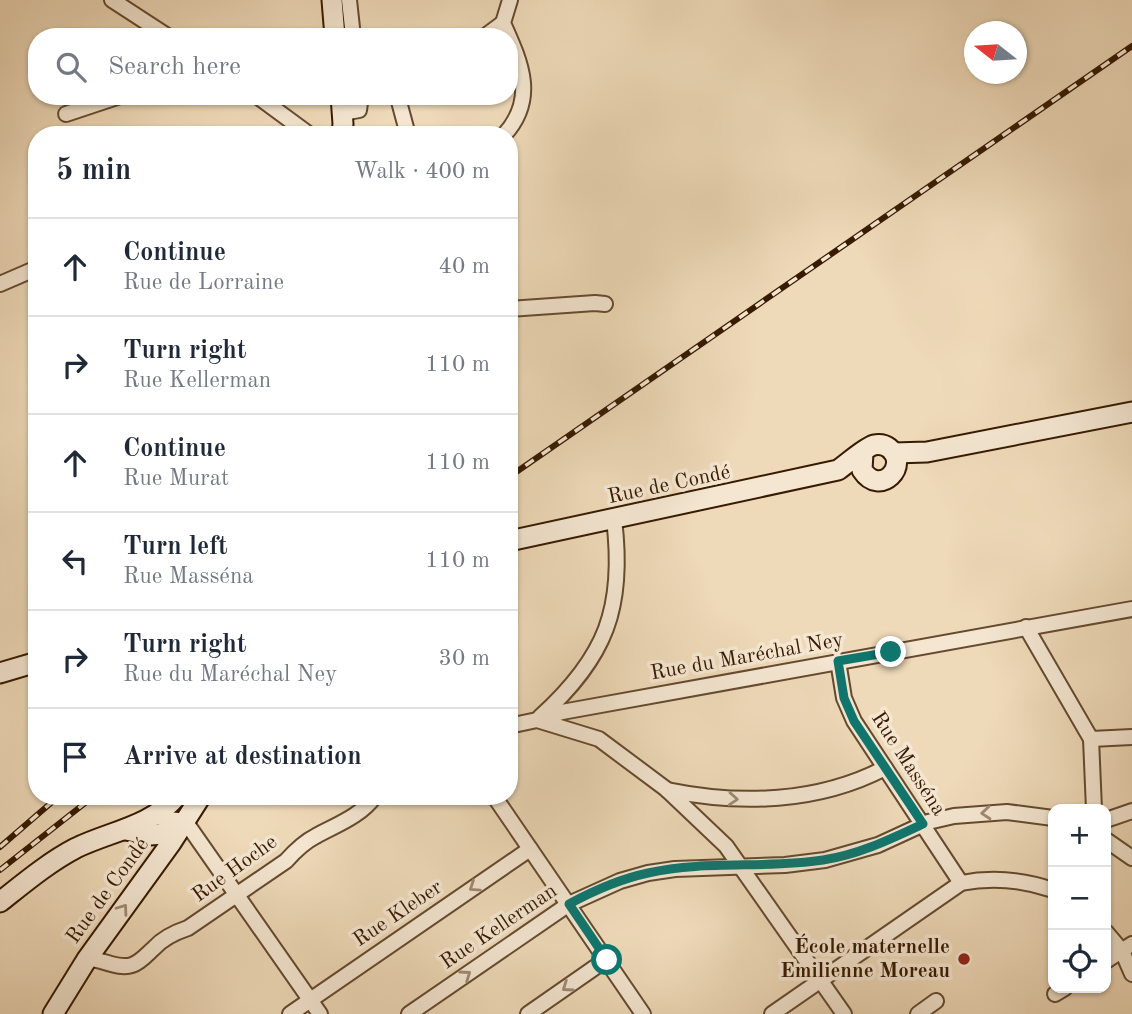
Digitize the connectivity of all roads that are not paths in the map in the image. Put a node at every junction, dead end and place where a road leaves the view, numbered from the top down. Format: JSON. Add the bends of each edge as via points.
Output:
{"nodes":[{"id":1,"x":112,"y":0,"type":"edge"},
{"id":2,"x":332,"y":0,"type":"edge"},
{"id":3,"x":349,"y":0,"type":"edge"},
{"id":4,"x":510,"y":0,"type":"edge"},
{"id":5,"x":503,"y":23,"type":"junction"},
{"id":6,"x":156,"y":28,"type":"edge"},
{"id":7,"x":334,"y":28,"type":"edge"},
{"id":8,"x":352,"y":28,"type":"edge"},
{"id":9,"x":496,"y":28,"type":"edge"},
{"id":10,"x":505,"y":28,"type":"edge"},
{"id":11,"x":518,"y":55,"type":"edge"},
{"id":12,"x":93,"y":105,"type":"edge"},
{"id":13,"x":269,"y":105,"type":"edge"},
{"id":14,"x":342,"y":105,"type":"edge"},
{"id":15,"x":345,"y":105,"type":"edge"},
{"id":16,"x":360,"y":105,"type":"edge"},
{"id":17,"x":399,"y":105,"type":"edge"},
{"id":18,"x":66,"y":114,"type":"dead end"},
{"id":19,"x":298,"y":126,"type":"edge"},
{"id":20,"x":342,"y":126,"type":"edge"},
{"id":21,"x":405,"y":126,"type":"edge"},
{"id":22,"x":512,"y":126,"type":"edge"},
{"id":23,"x":28,"y":272,"type":"edge"},
{"id":24,"x":0,"y":284,"type":"edge"},
{"id":25,"x":606,"y":304,"type":"dead end"},
{"id":26,"x":518,"y":308,"type":"edge"},
{"id":27,"x":1132,"y":412,"type":"edge"},
{"id":28,"x":863,"y":453,"type":"junction"},
{"id":29,"x":895,"y":460,"type":"junction"},
{"id":30,"x":838,"y":471,"type":"junction"},
{"id":31,"x":865,"y":474,"type":"junction"},
{"id":32,"x":614,"y":519,"type":"junction"},
{"id":33,"x":518,"y":539,"type":"edge"},
{"id":34,"x":1132,"y":609,"type":"edge"},
{"id":35,"x":1026,"y":627,"type":"junction"},
{"id":36,"x":838,"y":661,"type":"junction"},
{"id":37,"x":28,"y":665,"type":"edge"},
{"id":38,"x":0,"y":673,"type":"edge"},
{"id":39,"x":537,"y":720,"type":"junction"},
{"id":40,"x":518,"y":724,"type":"edge"},
{"id":41,"x":1132,"y":737,"type":"edge"},
{"id":42,"x":1091,"y":739,"type":"junction"},
{"id":43,"x":886,"y":768,"type":"junction"},
{"id":44,"x":666,"y":789,"type":"junction"},
{"id":45,"x":1094,"y":804,"type":"edge"},
{"id":46,"x":167,"y":805,"type":"edge"},
{"id":47,"x":184,"y":805,"type":"edge"},
{"id":48,"x":195,"y":805,"type":"edge"},
{"id":49,"x":368,"y":805,"type":"edge"},
{"id":50,"x":500,"y":805,"type":"edge"},
{"id":51,"x":1132,"y":811,"type":"edge"},
{"id":52,"x":153,"y":817,"type":"junction"},
{"id":53,"x":1048,"y":817,"type":"edge"},
{"id":54,"x":1111,"y":818,"type":"edge"},
{"id":55,"x":923,"y":824,"type":"junction"},
{"id":56,"x":181,"y":827,"type":"junction"},
{"id":57,"x":126,"y":830,"type":"junction"},
{"id":58,"x":1111,"y":843,"type":"edge"},
{"id":59,"x":530,"y":849,"type":"junction"},
{"id":60,"x":1132,"y":858,"type":"edge"},
{"id":61,"x":740,"y":865,"type":"junction"},
{"id":62,"x":961,"y":883,"type":"junction"},
{"id":63,"x":1048,"y":888,"type":"edge"},
{"id":64,"x":237,"y":894,"type":"junction"},
{"id":65,"x":0,"y":902,"type":"edge"},
{"id":66,"x":569,"y":904,"type":"junction"},
{"id":67,"x":1111,"y":936,"type":"edge"},
{"id":68,"x":101,"y":940,"type":"junction"},
{"id":69,"x":1127,"y":948,"type":"edge"},
{"id":70,"x":1111,"y":958,"type":"edge"},
{"id":71,"x":87,"y":959,"type":"junction"},
{"id":72,"x":607,"y":960,"type":"junction"},
{"id":73,"x":117,"y":964,"type":"junction"},
{"id":74,"x":1132,"y":974,"type":"edge"},
{"id":75,"x":821,"y":981,"type":"junction"},
{"id":76,"x":310,"y":1000,"type":"junction"},
{"id":77,"x":936,"y":1001,"type":"dead end"},
{"id":78,"x":53,"y":1014,"type":"edge"},
{"id":79,"x":290,"y":1014,"type":"edge"},
{"id":80,"x":320,"y":1014,"type":"edge"},
{"id":81,"x":409,"y":1014,"type":"edge"},
{"id":82,"x":528,"y":1014,"type":"edge"},
{"id":83,"x":643,"y":1014,"type":"edge"},
{"id":84,"x":772,"y":1014,"type":"edge"},
{"id":85,"x":844,"y":1014,"type":"edge"},
{"id":86,"x":918,"y":1014,"type":"edge"}],
"edges":[{"from":1,"to":6,"type":"street"},
{"from":2,"to":7,"type":"main road"},
{"from":3,"to":8,"type":"street"},
{"from":4,"to":5,"type":"street"},
{"from":5,"to":9,"type":"street"},
{"from":5,"to":10,"type":"street"},
{"from":11,"to":22,"type":"street","via":[[524,86]]},
{"from":12,"to":18,"type":"street"},
{"from":13,"to":19,"type":"street"},
{"from":14,"to":20,"type":"main road"},
{"from":15,"to":16,"type":"street","via":[[359,110]]},
{"from":17,"to":21,"type":"street"},
{"from":23,"to":24,"type":"street"},
{"from":25,"to":26,"type":"street"},
{"from":27,"to":29,"type":"main road"},
{"from":28,"to":29,"type":"main road","via":[[879,444]]},
{"from":28,"to":30,"type":"main road","name":"Rue de Condé"},
{"from":28,"to":31,"type":"main road","via":[[860,464]]},
{"from":29,"to":31,"type":"main road","via":[[894,472],[886,479],[874,480]]},
{"from":30,"to":31,"type":"main road","name":"Rue de Condé"},
{"from":30,"to":32,"type":"main road","name":"Rue de Condé"},
{"from":32,"to":33,"type":"main road","name":"Rue de Condé"},
{"from":32,"to":39,"type":"street","via":[[617,585],[604,635],[571,686]]},
{"from":34,"to":35,"type":"street","name":"Rue du Maréchal Ney"},
{"from":35,"to":36,"type":"street","name":"Rue du Maréchal Ney"},
{"from":35,"to":42,"type":"street"},
{"from":36,"to":39,"type":"street","name":"Rue du Maréchal Ney"},
{"from":36,"to":43,"type":"street","name":"Rue Masséna","via":[[844,698],[854,721]]},
{"from":37,"to":38,"type":"main road"},
{"from":39,"to":40,"type":"street","name":"Rue du Maréchal Ney"},
{"from":39,"to":44,"type":"street","via":[[599,739]]},
{"from":41,"to":42,"type":"street"},
{"from":42,"to":45,"type":"street"},
{"from":44,"to":43,"type":"street","one_way":true,"via":[[757,800],[826,791]]},
{"from":43,"to":55,"type":"street","name":"Rue Masséna"},
{"from":44,"to":61,"type":"street"},
{"from":46,"to":52,"type":"main road"},
{"from":47,"to":56,"type":"main road"},
{"from":48,"to":56,"type":"main road","name":"Rue de Condé"},
{"from":49,"to":64,"type":"street","name":"Rue Hoche"},
{"from":50,"to":59,"type":"street"},
{"from":51,"to":54,"type":"street"},
{"from":52,"to":56,"type":"street"},
{"from":52,"to":57,"type":"main road"},
{"from":53,"to":55,"type":"street","name":"Rue Kellerman","one_way":true,"via":[[1007,812],[954,816]]},
{"from":55,"to":61,"type":"street","name":"Rue Kellerman","via":[[837,858]]},
{"from":55,"to":62,"type":"street","name":"Rue Masséna"},
{"from":56,"to":57,"type":"main road","via":[[150,835]]},
{"from":56,"to":64,"type":"street"},
{"from":68,"to":56,"type":"main road","name":"Rue de Condé","one_way":true},
{"from":57,"to":65,"type":"main road","via":[[57,859]]},
{"from":58,"to":60,"type":"street"},
{"from":59,"to":66,"type":"street"},
{"from":59,"to":76,"type":"street","name":"Rue Kleber","one_way":true},
{"from":61,"to":66,"type":"street","name":"Rue Kellerman","via":[[648,873]]},
{"from":61,"to":75,"type":"street"},
{"from":62,"to":63,"type":"street","via":[[983,879]]},
{"from":62,"to":75,"type":"street"},
{"from":64,"to":73,"type":"street","name":"Rue Hoche","via":[[155,946],[146,957],[131,965]]},
{"from":64,"to":76,"type":"street"},
{"from":66,"to":72,"type":"street"},
{"from":81,"to":66,"type":"street","name":"Rue Kellerman","one_way":true},
{"from":67,"to":69,"type":"street"},
{"from":68,"to":71,"type":"main road","name":"Rue de Condé"},
{"from":68,"to":73,"type":"street"},
{"from":69,"to":70,"type":"street"},
{"from":69,"to":74,"type":"street"},
{"from":71,"to":73,"type":"street","name":"Rue Hoche"},
{"from":71,"to":78,"type":"main road","name":"Rue de Condé"},
{"from":72,"to":82,"type":"street","one_way":true},
{"from":72,"to":83,"type":"street"},
{"from":75,"to":84,"type":"street"},
{"from":75,"to":85,"type":"street"},
{"from":76,"to":79,"type":"street","name":"Rue Kleber"},
{"from":76,"to":80,"type":"street"},
{"from":77,"to":86,"type":"street"}]}
